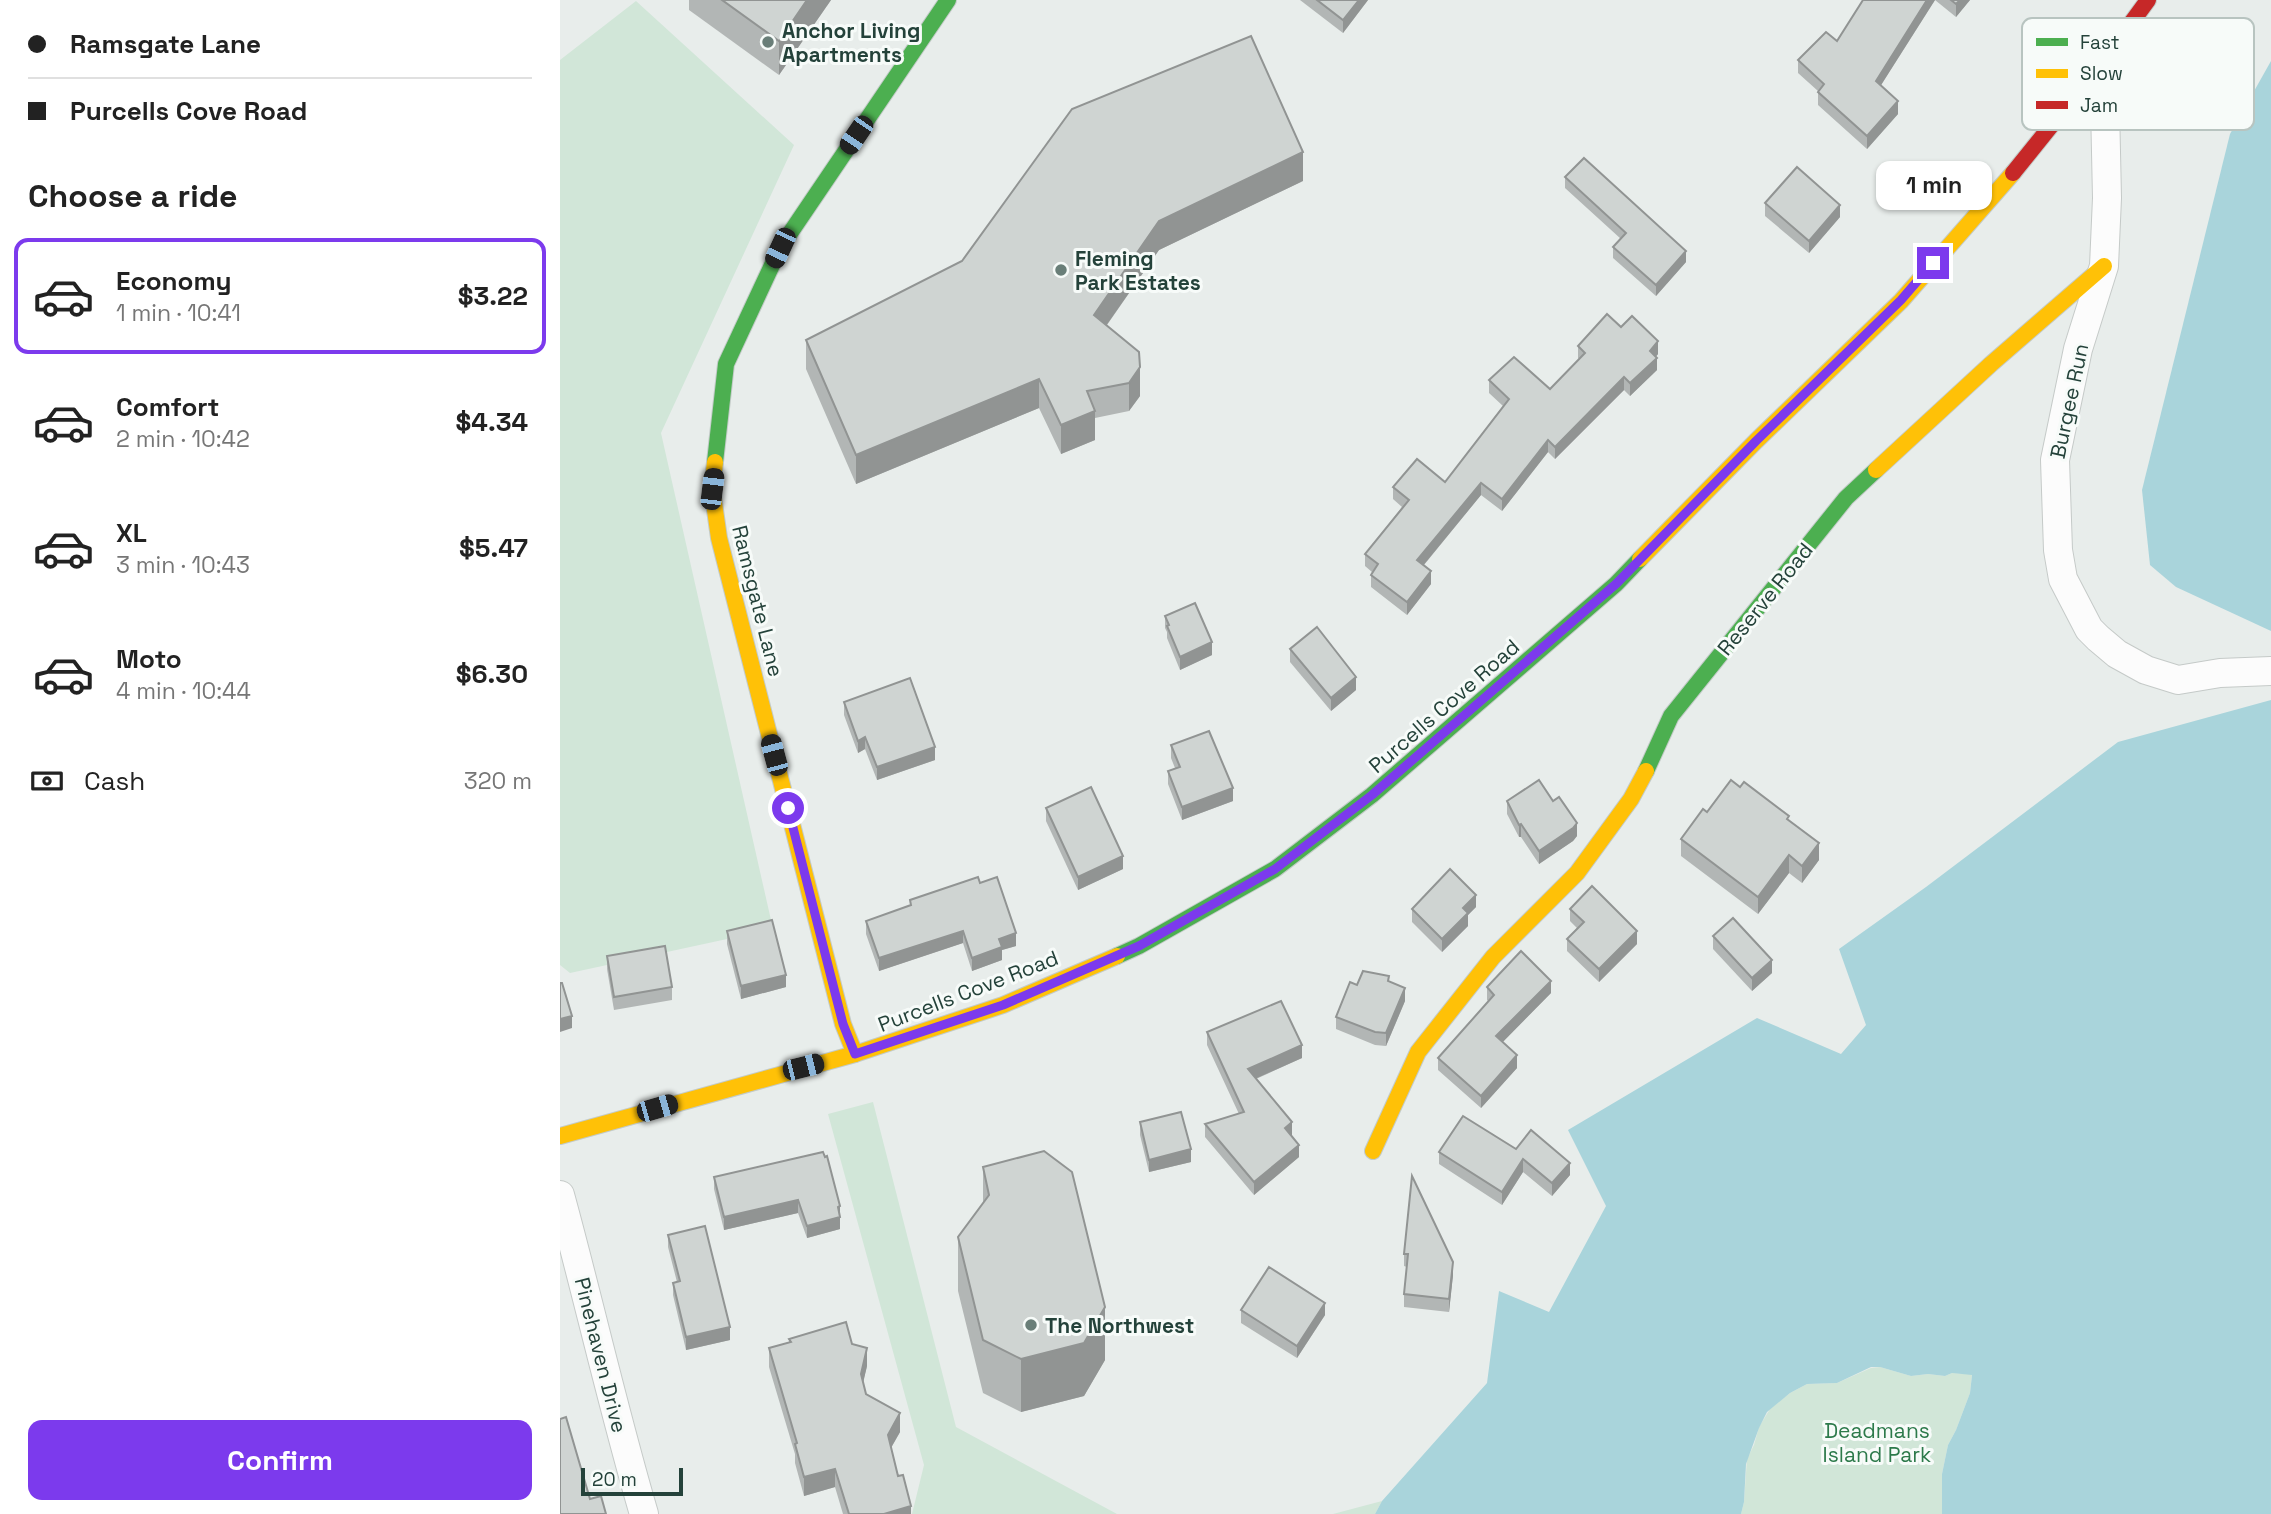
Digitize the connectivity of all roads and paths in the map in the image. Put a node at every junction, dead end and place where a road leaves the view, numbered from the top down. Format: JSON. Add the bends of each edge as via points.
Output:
{"nodes":[{"id":1,"x":948,"y":0,"type":"edge"},
{"id":2,"x":2148,"y":0,"type":"edge"},
{"id":3,"x":2135,"y":18,"type":"edge"},
{"id":4,"x":2049,"y":130,"type":"edge"},
{"id":5,"x":2106,"y":130,"type":"edge"},
{"id":6,"x":2104,"y":266,"type":"junction"},
{"id":7,"x":2271,"y":671,"type":"edge"},
{"id":8,"x":855,"y":1054,"type":"junction"},
{"id":9,"x":560,"y":1136,"type":"edge"},
{"id":10,"x":1373,"y":1151,"type":"dead end"},
{"id":11,"x":560,"y":1195,"type":"edge"},
{"id":12,"x":645,"y":1514,"type":"edge"}],
"edges":[{"from":1,"to":8,"type":"street","name":"Ramsgate Lane","via":[[780,248],[726,364],[712,489],[719,538],[843,1024]]},
{"from":2,"to":3,"type":"street","name":"Purcells Cove Road"},
{"from":4,"to":8,"type":"street","name":"Purcells Cove Road","via":[[1901,300],[1616,584],[1372,795],[1275,869],[1139,946],[1003,1005]]},
{"from":5,"to":6,"type":"street"},
{"from":6,"to":7,"type":"street","name":"Burgee Run","via":[[2078,349],[2055,460],[2063,579],[2089,629],[2117,654],[2146,670],[2178,680]]},
{"from":6,"to":10,"type":"street","name":"Reserve Road","via":[[1846,498],[1671,716],[1631,799],[1577,873],[1493,957],[1418,1052]]},
{"from":8,"to":9,"type":"street","name":"Purcells Cove Road"},
{"from":11,"to":12,"type":"street","name":"Pinehaven Drive"}]}
